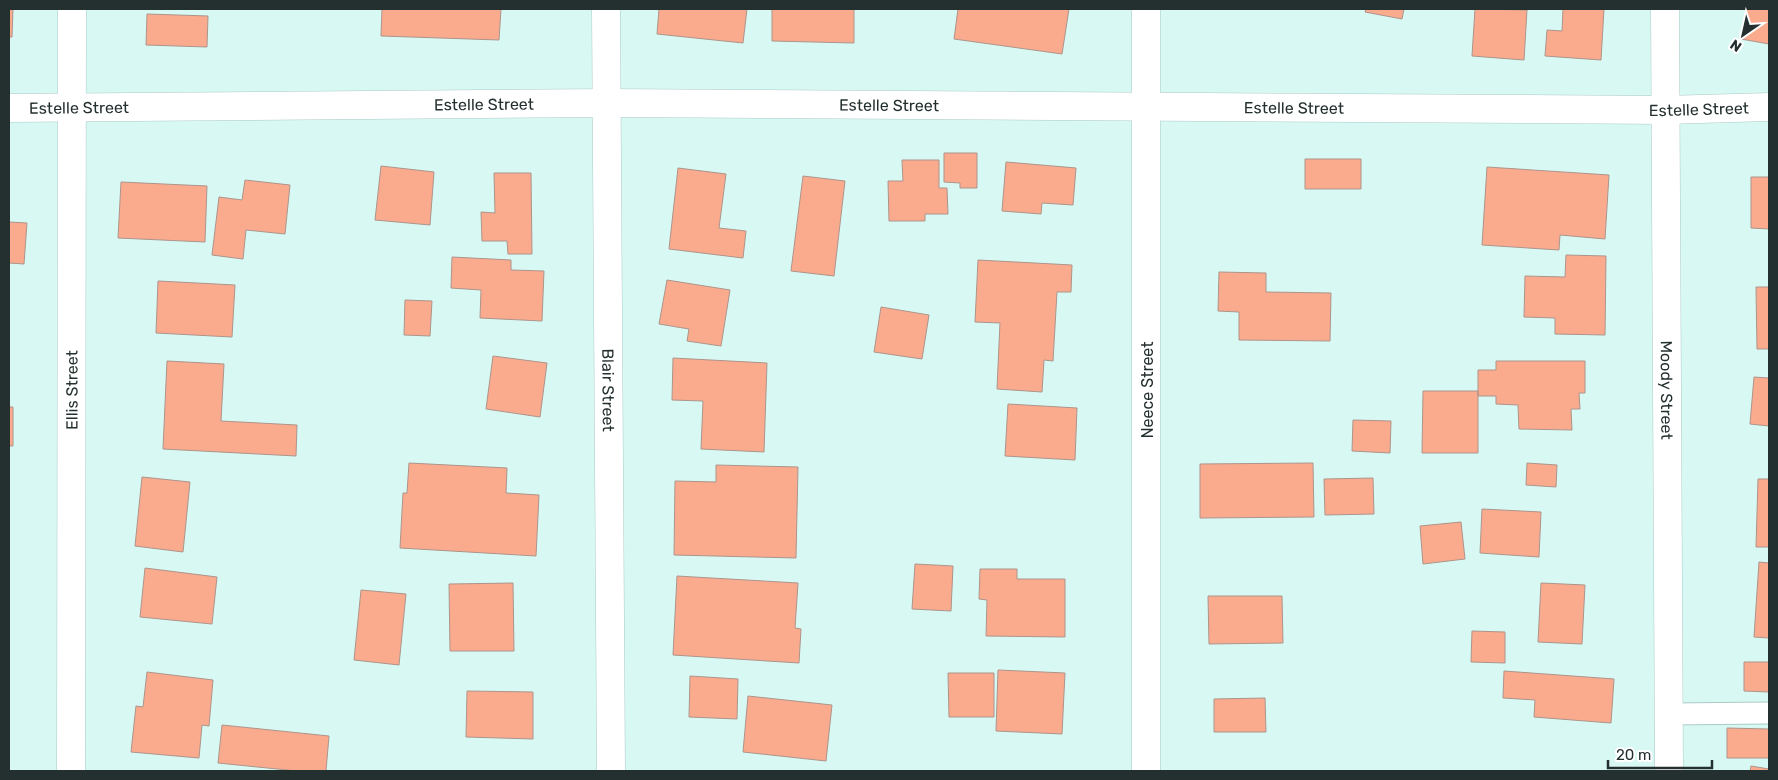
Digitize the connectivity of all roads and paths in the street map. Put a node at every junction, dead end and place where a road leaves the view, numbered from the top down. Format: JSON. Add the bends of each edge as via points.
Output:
{"nodes":[{"id":1,"x":72,"y":9,"type":"edge"},
{"id":2,"x":606,"y":9,"type":"edge"},
{"id":3,"x":1146,"y":9,"type":"edge"},
{"id":4,"x":1665,"y":9,"type":"edge"},
{"id":5,"x":607,"y":103,"type":"junction"},
{"id":6,"x":1147,"y":106,"type":"junction"},
{"id":7,"x":9,"y":108,"type":"edge"},
{"id":8,"x":73,"y":108,"type":"junction"},
{"id":9,"x":1769,"y":108,"type":"edge"},
{"id":10,"x":1665,"y":110,"type":"junction"},
{"id":11,"x":1769,"y":713,"type":"edge"},
{"id":12,"x":1669,"y":714,"type":"junction"},
{"id":13,"x":71,"y":771,"type":"edge"},
{"id":14,"x":610,"y":771,"type":"edge"},
{"id":15,"x":1146,"y":771,"type":"edge"},
{"id":16,"x":1670,"y":771,"type":"edge"}],
"edges":[{"from":1,"to":8,"type":"street","name":"Ellis Street"},
{"from":2,"to":5,"type":"street","name":"Blair Street"},
{"from":3,"to":6,"type":"street","name":"Neece Street"},
{"from":4,"to":10,"type":"street","name":"Moody Street"},
{"from":5,"to":6,"type":"street","name":"Estelle Street"},
{"from":5,"to":8,"type":"street","name":"Estelle Street"},
{"from":5,"to":14,"type":"street","name":"Blair Street"},
{"from":6,"to":10,"type":"street","name":"Estelle Street"},
{"from":6,"to":15,"type":"street","name":"Neece Street"},
{"from":7,"to":8,"type":"street","name":"Estelle Street"},
{"from":8,"to":13,"type":"street","name":"Ellis Street"},
{"from":9,"to":10,"type":"street","name":"Estelle Street"},
{"from":10,"to":12,"type":"street","name":"Moody Street"},
{"from":11,"to":12,"type":"lane"},
{"from":12,"to":16,"type":"street","name":"Moody Street"}]}
